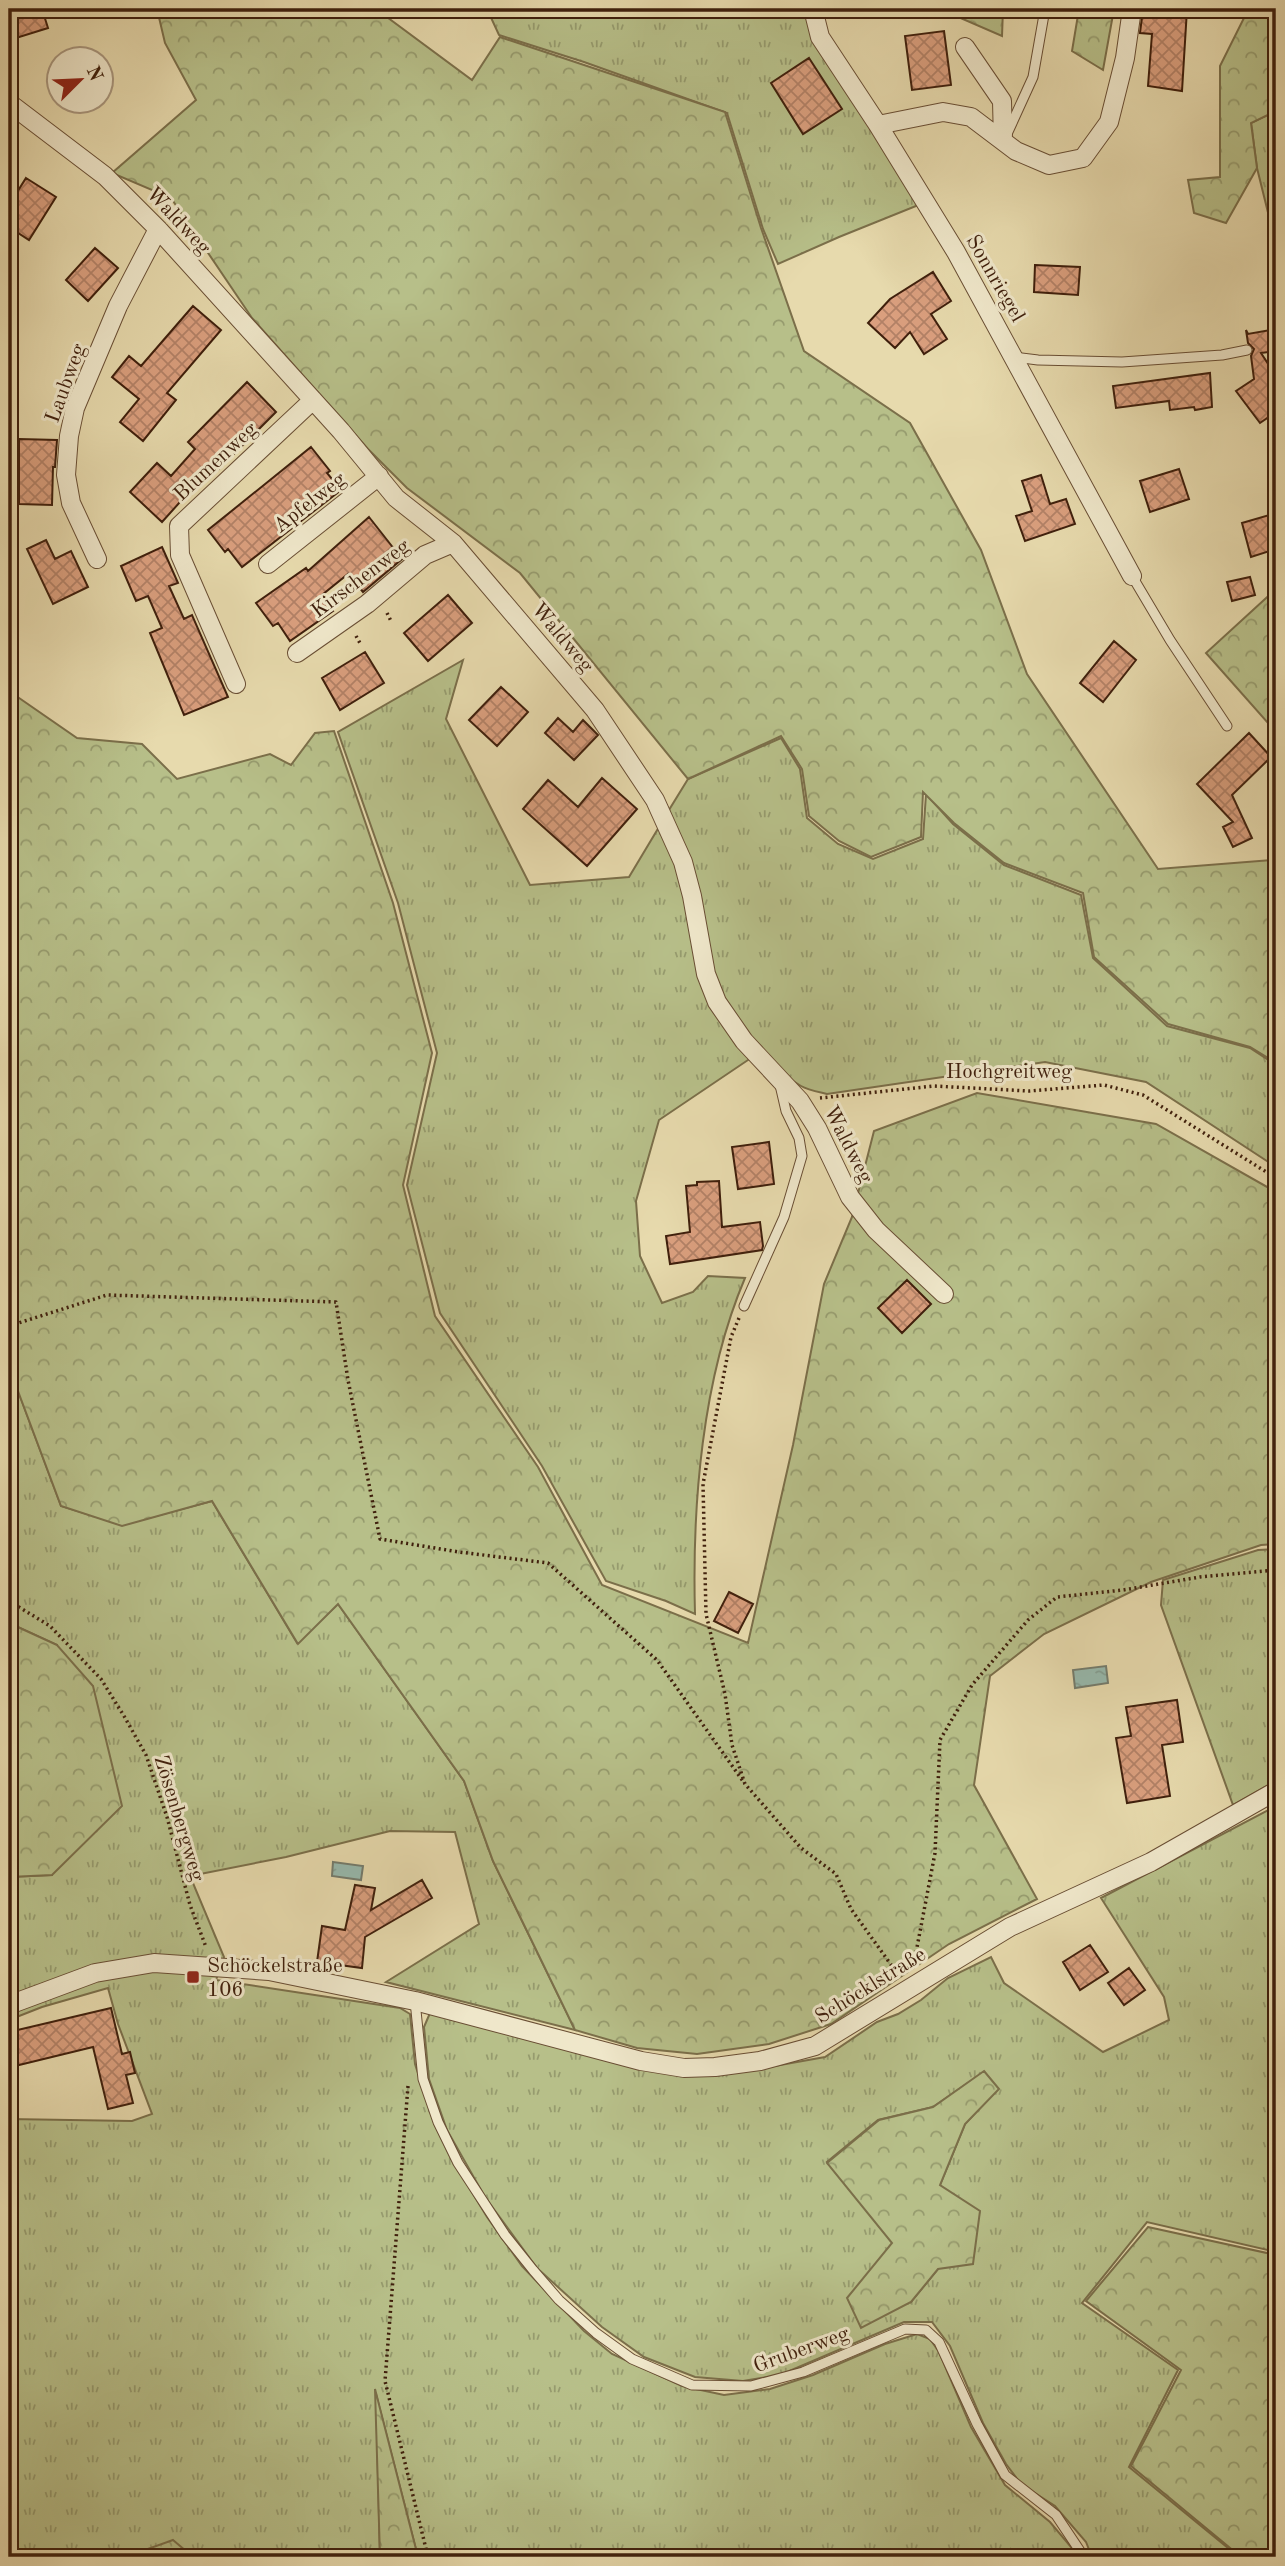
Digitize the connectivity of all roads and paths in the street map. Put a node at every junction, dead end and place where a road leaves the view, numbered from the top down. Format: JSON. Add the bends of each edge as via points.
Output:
{"nodes":[{"id":1,"x":813,"y":9,"type":"edge"},
{"id":2,"x":1045,"y":9,"type":"edge"},
{"id":3,"x":1132,"y":9,"type":"edge"},
{"id":4,"x":965,"y":47,"type":"dead end"},
{"id":5,"x":9,"y":103,"type":"edge"},
{"id":6,"x":878,"y":125,"type":"junction"},
{"id":7,"x":1003,"y":142,"type":"junction"},
{"id":8,"x":158,"y":229,"type":"junction"},
{"id":9,"x":1247,"y":349,"type":"dead end"},
{"id":10,"x":1014,"y":357,"type":"junction"},
{"id":11,"x":313,"y":400,"type":"junction"},
{"id":12,"x":379,"y":477,"type":"junction"},
{"id":13,"x":453,"y":543,"type":"junction"},
{"id":14,"x":97,"y":559,"type":"dead end"},
{"id":15,"x":268,"y":564,"type":"dead end"},
{"id":16,"x":1132,"y":576,"type":"joint"},
{"id":17,"x":297,"y":653,"type":"dead end"},
{"id":18,"x":236,"y":684,"type":"dead end"},
{"id":19,"x":1227,"y":726,"type":"dead end"},
{"id":20,"x":778,"y":1077,"type":"junction"},
{"id":21,"x":800,"y":1101,"type":"junction"},
{"id":22,"x":1276,"y":1178,"type":"edge"},
{"id":23,"x":944,"y":1294,"type":"dead end"},
{"id":24,"x":744,"y":1307,"type":"joint"},
{"id":25,"x":9,"y":1326,"type":"edge"},
{"id":26,"x":1276,"y":1570,"type":"edge"},
{"id":27,"x":9,"y":1601,"type":"edge"},
{"id":28,"x":745,"y":1784,"type":"junction"},
{"id":29,"x":1276,"y":1791,"type":"edge"},
{"id":30,"x":214,"y":1968,"type":"junction"},
{"id":31,"x":909,"y":1989,"type":"junction"},
{"id":32,"x":415,"y":2001,"type":"junction"},
{"id":33,"x":9,"y":2006,"type":"edge"},
{"id":34,"x":409,"y":2082,"type":"dead end"},
{"id":35,"x":428,"y":2557,"type":"edge"},
{"id":36,"x":1084,"y":2557,"type":"edge"}],
"edges":[{"from":1,"to":6,"type":"street","name":"Sonnriegel","via":[[820,37]]},
{"from":2,"to":7,"type":"lane","via":[[1032,78]]},
{"from":3,"to":7,"type":"street","via":[[1109,122],[1083,158],[1049,165]]},
{"from":4,"to":7,"type":"street","via":[[1002,101]]},
{"from":5,"to":8,"type":"street","name":"Waldweg","via":[[104,176]]},
{"from":6,"to":7,"type":"street","via":[[943,112],[971,117]]},
{"from":6,"to":10,"type":"street","name":"Sonnriegel"},
{"from":8,"to":11,"type":"street","name":"Waldweg"},
{"from":8,"to":14,"type":"street","name":"Laubweg","via":[[118,306],[75,408],[69,436],[66,475],[71,503]]},
{"from":9,"to":10,"type":"lane","via":[[1122,362]]},
{"from":10,"to":16,"type":"street","name":"Sonnriegel"},
{"from":11,"to":12,"type":"street","name":"Waldweg"},
{"from":11,"to":18,"type":"street","name":"Blumenweg","via":[[179,526],[180,555]]},
{"from":12,"to":13,"type":"street","name":"Waldweg","via":[[396,498]]},
{"from":12,"to":15,"type":"street","name":"Apfelweg"},
{"from":13,"to":17,"type":"street","name":"Kirschenweg","via":[[425,555],[367,604]]},
{"from":13,"to":20,"type":"street","name":"Waldweg","via":[[595,710],[655,800],[683,862],[706,974],[717,1002],[744,1041]]},
{"from":16,"to":19,"type":"lane"},
{"from":20,"to":21,"type":"street","name":"Waldweg"},
{"from":20,"to":24,"type":"lane","via":[[802,1156],[784,1217]]},
{"from":21,"to":22,"type":"path","name":"Hochgreitweg","via":[[934,1086],[1029,1091],[1104,1085],[1143,1095]]},
{"from":21,"to":23,"type":"street","name":"Waldweg","via":[[850,1197],[876,1230]]},
{"from":24,"to":28,"type":"path","via":[[731,1337],[703,1484],[706,1615],[732,1745]]},
{"from":25,"to":28,"type":"path","via":[[107,1295],[337,1302],[380,1539],[548,1563],[657,1660]]},
{"from":26,"to":31,"type":"path","via":[[1057,1597],[1028,1620],[972,1685],[940,1740],[935,1853]]},
{"from":27,"to":30,"type":"path","name":"Zösenbergweg","via":[[50,1626],[101,1679],[146,1755],[190,1905]]},
{"from":28,"to":31,"type":"path","via":[[801,1848],[836,1874],[851,1909]]},
{"from":29,"to":31,"type":"street","name":"Schöcklstraße","via":[[1151,1862],[1010,1927]]},
{"from":30,"to":32,"type":"street","name":"Schöcklstraße","via":[[269,1971]]},
{"from":30,"to":33,"type":"street","name":"Schöcklstraße","via":[[154,1963],[94,1973]]},
{"from":31,"to":32,"type":"street","name":"Schöcklstraße","via":[[815,2046],[715,2067],[641,2062]]},
{"from":32,"to":36,"type":"lane","name":"Gruberweg","via":[[423,2079],[458,2163],[533,2270],[596,2333],[632,2359],[692,2385],[751,2386],[803,2372],[905,2329],[926,2330],[939,2342],[1005,2475],[1056,2515]]},
{"from":34,"to":35,"type":"path","via":[[385,2381]]}]}
